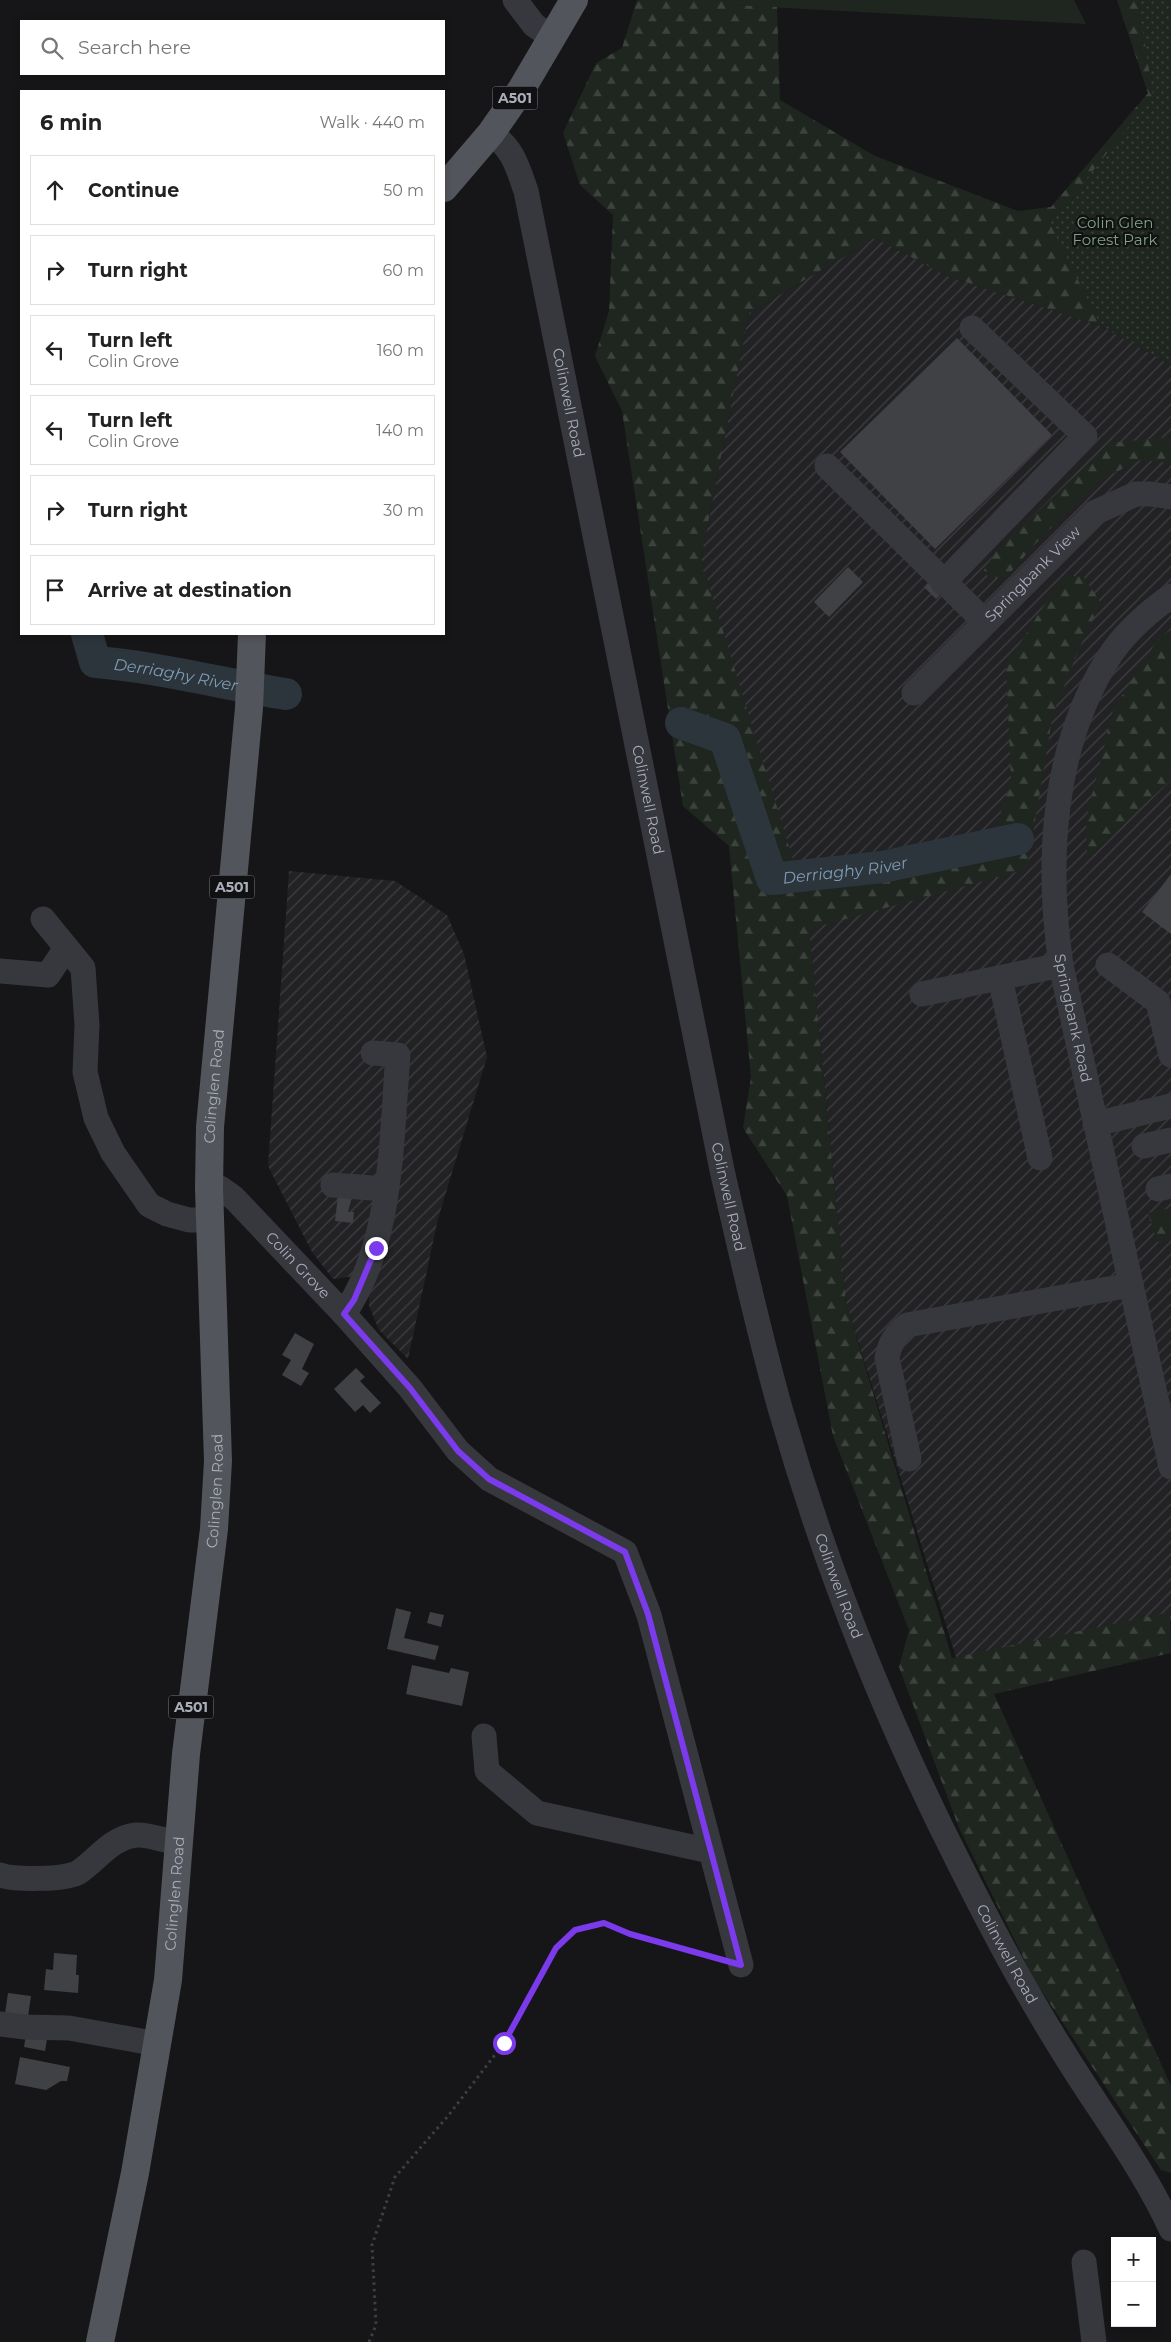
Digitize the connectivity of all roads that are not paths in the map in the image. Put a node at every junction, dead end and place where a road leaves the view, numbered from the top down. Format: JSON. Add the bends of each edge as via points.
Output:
{"nodes":[{"id":1,"x":515,"y":0,"type":"edge"},
{"id":2,"x":574,"y":0,"type":"edge"},
{"id":3,"x":553,"y":38,"type":"junction"},
{"id":4,"x":491,"y":133,"type":"junction"},
{"id":5,"x":445,"y":187,"type":"edge"},
{"id":6,"x":972,"y":328,"type":"dead end"},
{"id":7,"x":827,"y":466,"type":"dead end"},
{"id":8,"x":1171,"y":497,"type":"edge"},
{"id":9,"x":943,"y":583,"type":"junction"},
{"id":10,"x":1171,"y":596,"type":"edge"},
{"id":11,"x":985,"y":622,"type":"junction"},
{"id":12,"x":252,"y":635,"type":"edge"},
{"id":13,"x":914,"y":693,"type":"dead end"},
{"id":14,"x":43,"y":919,"type":"dead end"},
{"id":15,"x":66,"y":948,"type":"junction"},
{"id":16,"x":1061,"y":965,"type":"junction"},
{"id":17,"x":1108,"y":965,"type":"dead end"},
{"id":18,"x":0,"y":971,"type":"edge"},
{"id":19,"x":1000,"y":978,"type":"junction"},
{"id":20,"x":922,"y":994,"type":"dead end"},
{"id":21,"x":373,"y":1053,"type":"dead end"},
{"id":22,"x":1171,"y":1056,"type":"edge"},
{"id":23,"x":1171,"y":1106,"type":"edge"},
{"id":24,"x":1095,"y":1124,"type":"junction"},
{"id":25,"x":1171,"y":1140,"type":"edge"},
{"id":26,"x":1144,"y":1146,"type":"dead end"},
{"id":27,"x":1040,"y":1158,"type":"dead end"},
{"id":28,"x":333,"y":1185,"type":"dead end"},
{"id":29,"x":208,"y":1188,"type":"junction"},
{"id":30,"x":385,"y":1189,"type":"junction"},
{"id":31,"x":209,"y":1220,"type":"junction"},
{"id":32,"x":1131,"y":1285,"type":"junction"},
{"id":33,"x":344,"y":1314,"type":"junction"},
{"id":34,"x":1166,"y":1419,"type":"edge"},
{"id":35,"x":910,"y":1459,"type":"dead end"},
{"id":36,"x":1171,"y":1467,"type":"edge"},
{"id":37,"x":484,"y":1736,"type":"dead end"},
{"id":38,"x":178,"y":1843,"type":"junction"},
{"id":39,"x":710,"y":1851,"type":"junction"},
{"id":40,"x":0,"y":1874,"type":"edge"},
{"id":41,"x":741,"y":1965,"type":"road end"},
{"id":42,"x":0,"y":2024,"type":"edge"},
{"id":43,"x":158,"y":2044,"type":"junction"},
{"id":44,"x":1164,"y":2203,"type":"edge"},
{"id":45,"x":1171,"y":2229,"type":"edge"},
{"id":46,"x":1084,"y":2262,"type":"dead end"},
{"id":47,"x":100,"y":2342,"type":"edge"},
{"id":48,"x":1094,"y":2342,"type":"edge"}],
"edges":[{"from":1,"to":3,"type":"street","via":[[534,25]]},
{"from":2,"to":3,"type":"main road","number":"A501"},
{"from":3,"to":4,"type":"main road","number":"A501"},
{"from":4,"to":5,"type":"main road","number":"A501"},
{"from":4,"to":44,"type":"street","name":"Colinwell Road","via":[[515,157],[526,191],[722,1170],[753,1307],[816,1525],[890,1718],[960,1866],[1016,1973],[1061,2049]]},
{"from":6,"to":9,"type":"street","via":[[1085,436]]},
{"from":7,"to":9,"type":"street"},
{"from":8,"to":11,"type":"street","name":"Springbank View","via":[[1136,494],[1094,513]]},
{"from":9,"to":11,"type":"street"},
{"from":10,"to":16,"type":"street","name":"Springbank Road","via":[[1147,614],[1110,656],[1090,693],[1070,747],[1054,838],[1054,898]]},
{"from":11,"to":13,"type":"street","name":"Springbank View"},
{"from":12,"to":29,"type":"main road","name":"Colinglen Road","number":"A501","via":[[250,708],[215,1066]]},
{"from":14,"to":15,"type":"street"},
{"from":15,"to":18,"type":"street","via":[[48,975]]},
{"from":15,"to":31,"type":"street","via":[[83,968],[86,1072],[96,1118],[113,1153],[149,1205],[182,1218]]},
{"from":16,"to":19,"type":"street"},
{"from":16,"to":24,"type":"street","name":"Springbank Road"},
{"from":17,"to":22,"type":"street","via":[[1158,1002]]},
{"from":19,"to":20,"type":"street"},
{"from":19,"to":27,"type":"street"},
{"from":21,"to":30,"type":"street","via":[[398,1055]]},
{"from":23,"to":24,"type":"street"},
{"from":24,"to":32,"type":"street","name":"Springbank Road"},
{"from":25,"to":26,"type":"street"},
{"from":28,"to":30,"type":"street"},
{"from":29,"to":31,"type":"main road","name":"Colinglen Road","number":"A501"},
{"from":29,"to":33,"type":"street","name":"Colin Grove","via":[[220,1188],[234,1198]]},
{"from":30,"to":33,"type":"street","via":[[376,1248],[354,1300]]},
{"from":31,"to":38,"type":"main road","name":"Colinglen Road","number":"A501","via":[[217,1393],[215,1510]]},
{"from":32,"to":34,"type":"street","name":"Springbank Road"},
{"from":32,"to":35,"type":"street","via":[[907,1325],[889,1345],[887,1358]]},
{"from":33,"to":39,"type":"street","name":"Colin Grove","via":[[410,1388],[458,1451],[489,1479],[625,1552],[648,1614]]},
{"from":34,"to":36,"type":"street","name":"Springbank Road"},
{"from":37,"to":39,"type":"street","via":[[487,1771],[537,1813]]},
{"from":38,"to":40,"type":"street","via":[[137,1835],[112,1844],[78,1873],[44,1878],[8,1878]]},
{"from":38,"to":43,"type":"main road","name":"Colinglen Road","number":"A501","via":[[168,1980]]},
{"from":39,"to":41,"type":"street","name":"Colin Grove"},
{"from":42,"to":43,"type":"street","via":[[69,2028]]},
{"from":43,"to":47,"type":"main road","name":"Colinglen Road","number":"A501"},
{"from":44,"to":45,"type":"street","name":"Colinwell Road"},
{"from":46,"to":48,"type":"street"}]}
